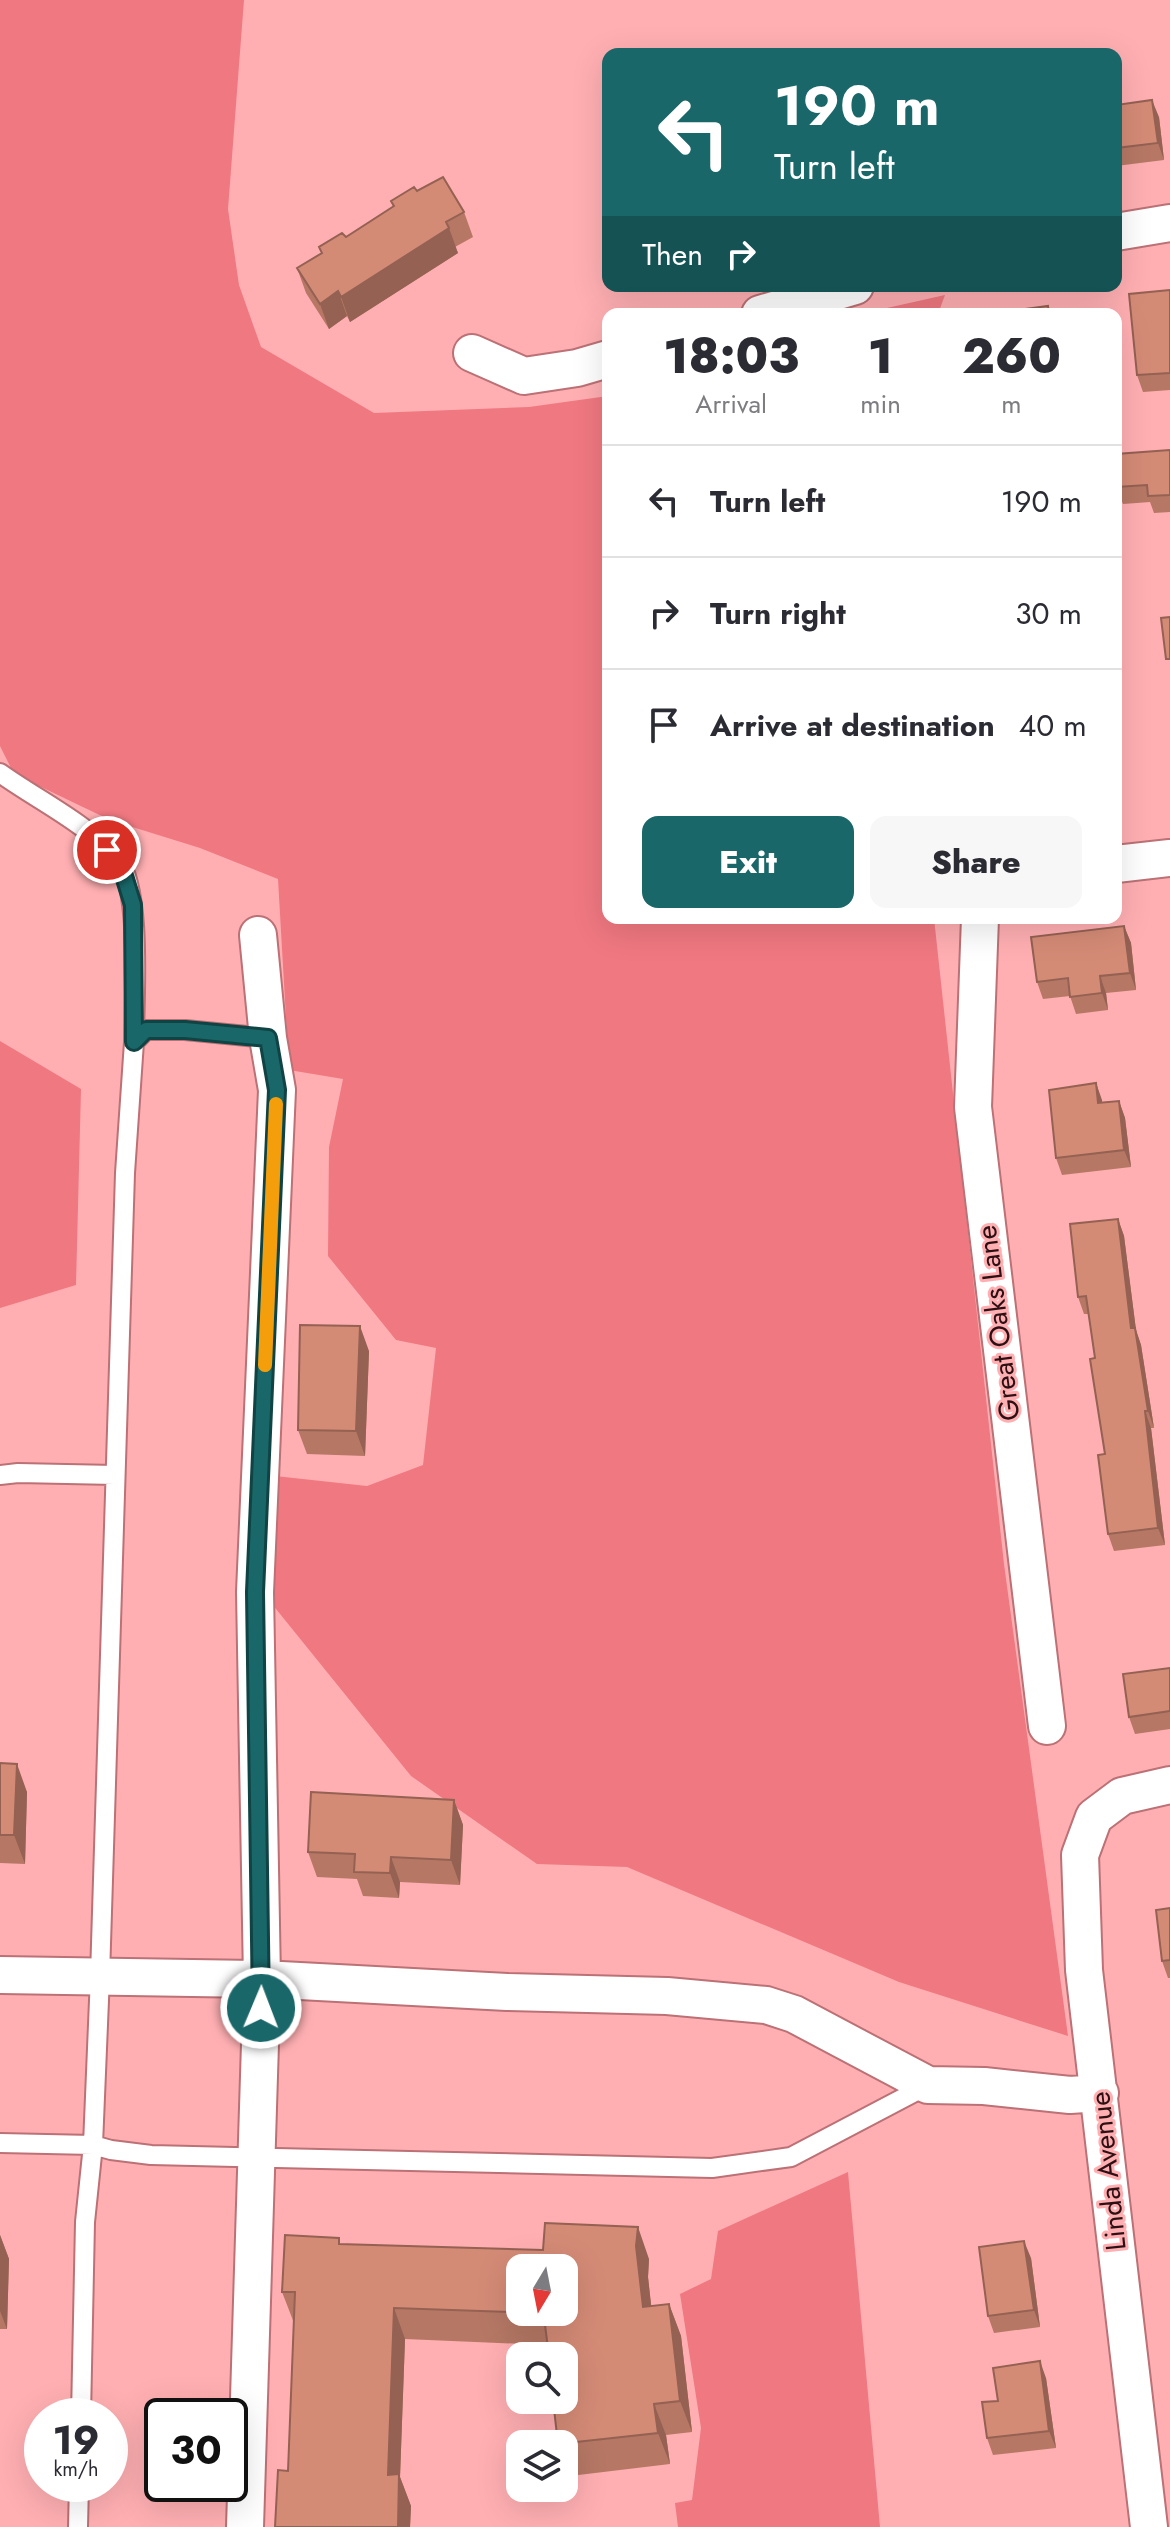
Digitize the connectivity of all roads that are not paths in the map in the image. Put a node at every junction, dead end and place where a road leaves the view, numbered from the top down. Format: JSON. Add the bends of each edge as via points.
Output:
{"nodes":[{"id":1,"x":1170,"y":223,"type":"edge"},
{"id":2,"x":1122,"y":231,"type":"edge"},
{"id":3,"x":835,"y":292,"type":"edge"},
{"id":4,"x":780,"y":308,"type":"edge"},
{"id":5,"x":472,"y":353,"type":"dead end"},
{"id":6,"x":602,"y":361,"type":"edge"},
{"id":7,"x":0,"y":773,"type":"edge"},
{"id":8,"x":1170,"y":858,"type":"edge"},
{"id":9,"x":1122,"y":863,"type":"edge"},
{"id":10,"x":980,"y":924,"type":"edge"},
{"id":11,"x":258,"y":935,"type":"dead end"},
{"id":12,"x":268,"y":1038,"type":"junction"},
{"id":13,"x":134,"y":1042,"type":"junction"},
{"id":14,"x":0,"y":1475,"type":"edge"},
{"id":15,"x":115,"y":1475,"type":"junction"},
{"id":16,"x":1047,"y":1726,"type":"dead end"},
{"id":17,"x":1170,"y":1785,"type":"edge"},
{"id":18,"x":0,"y":1975,"type":"edge"},
{"id":19,"x":100,"y":1976,"type":"junction"},
{"id":20,"x":262,"y":1979,"type":"junction"},
{"id":21,"x":928,"y":2085,"type":"junction"},
{"id":22,"x":1100,"y":2093,"type":"junction"},
{"id":23,"x":0,"y":2143,"type":"edge"},
{"id":24,"x":93,"y":2145,"type":"junction"},
{"id":25,"x":256,"y":2156,"type":"junction"},
{"id":26,"x":81,"y":2398,"type":"edge"},
{"id":27,"x":79,"y":2502,"type":"edge"},
{"id":28,"x":78,"y":2527,"type":"edge"},
{"id":29,"x":245,"y":2527,"type":"edge"},
{"id":30,"x":1149,"y":2527,"type":"edge"}],
"edges":[{"from":1,"to":2,"type":"street"},
{"from":3,"to":4,"type":"street"},
{"from":5,"to":6,"type":"street","via":[[524,376]]},
{"from":7,"to":13,"type":"lane","via":[[94,836],[120,863],[133,905]]},
{"from":8,"to":9,"type":"street"},
{"from":10,"to":16,"type":"street","name":"Great Oaks Lane","via":[[973,1107]]},
{"from":11,"to":12,"type":"street"},
{"from":12,"to":13,"type":"lane","via":[[146,1030]]},
{"from":12,"to":20,"type":"street","via":[[277,1090],[255,1592]]},
{"from":13,"to":15,"type":"lane"},
{"from":14,"to":15,"type":"lane"},
{"from":15,"to":19,"type":"lane"},
{"from":17,"to":22,"type":"street","name":"Linda Avenue","via":[[1122,1796],[1094,1817],[1080,1855],[1084,1970]]},
{"from":18,"to":19,"type":"street"},
{"from":19,"to":20,"type":"street"},
{"from":19,"to":24,"type":"lane"},
{"from":20,"to":21,"type":"street","via":[[766,2005],[794,2014]]},
{"from":20,"to":25,"type":"street"},
{"from":21,"to":22,"type":"street"},
{"from":21,"to":25,"type":"lane","via":[[791,2157],[712,2168]]},
{"from":22,"to":30,"type":"street","name":"Linda Avenue"},
{"from":23,"to":24,"type":"lane"},
{"from":24,"to":25,"type":"lane","via":[[151,2155]]},
{"from":24,"to":26,"type":"lane","via":[[85,2222]]},
{"from":25,"to":29,"type":"street"},
{"from":27,"to":28,"type":"lane"}]}
